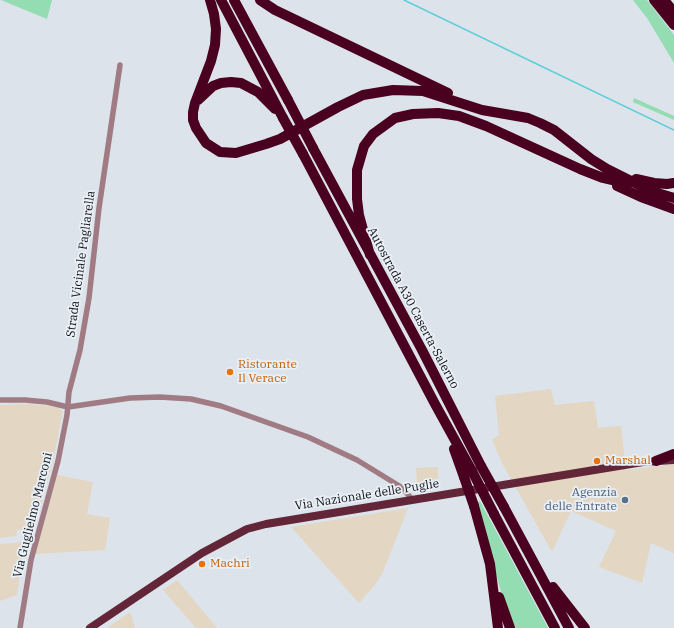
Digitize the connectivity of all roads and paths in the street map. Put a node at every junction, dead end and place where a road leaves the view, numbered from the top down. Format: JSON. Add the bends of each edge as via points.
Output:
{"nodes":[{"id":1,"x":210,"y":0,"type":"edge"},
{"id":2,"x":221,"y":0,"type":"edge"},
{"id":3,"x":234,"y":0,"type":"edge"},
{"id":4,"x":260,"y":0,"type":"edge"},
{"id":5,"x":654,"y":0,"type":"edge"},
{"id":6,"x":664,"y":0,"type":"edge"},
{"id":7,"x":674,"y":12,"type":"edge"},
{"id":8,"x":674,"y":25,"type":"edge"},
{"id":9,"x":120,"y":65,"type":"dead end"},
{"id":10,"x":447,"y":99,"type":"junction"},
{"id":11,"x":195,"y":103,"type":"junction"},
{"id":12,"x":471,"y":106,"type":"junction"},
{"id":13,"x":283,"y":118,"type":"junction"},
{"id":14,"x":486,"y":126,"type":"junction"},
{"id":15,"x":605,"y":174,"type":"junction"},
{"id":16,"x":674,"y":183,"type":"edge"},
{"id":17,"x":674,"y":198,"type":"edge"},
{"id":18,"x":674,"y":209,"type":"edge"},
{"id":19,"x":370,"y":254,"type":"junction"},
{"id":20,"x":0,"y":400,"type":"edge"},
{"id":21,"x":68,"y":407,"type":"junction"},
{"id":22,"x":674,"y":454,"type":"edge"},
{"id":23,"x":674,"y":460,"type":"edge"},
{"id":24,"x":656,"y":461,"type":"junction"},
{"id":25,"x":468,"y":474,"type":"junction"},
{"id":26,"x":413,"y":500,"type":"junction"},
{"id":27,"x":490,"y":564,"type":"junction"},
{"id":28,"x":535,"y":564,"type":"junction"},
{"id":29,"x":20,"y":628,"type":"edge"},
{"id":30,"x":90,"y":628,"type":"edge"},
{"id":31,"x":498,"y":628,"type":"edge"},
{"id":32,"x":510,"y":628,"type":"edge"},
{"id":33,"x":556,"y":628,"type":"edge"},
{"id":34,"x":569,"y":628,"type":"edge"},
{"id":35,"x":585,"y":628,"type":"edge"}],
"edges":[{"from":1,"to":11,"type":"highway","via":[[216,29],[215,45]]},
{"from":2,"to":13,"type":"highway"},
{"from":3,"to":19,"type":"highway","name":"Autostrada A30 Caserta-Salerno","bridge":true},
{"from":4,"to":12,"type":"highway","via":[[275,10]]},
{"from":5,"to":8,"type":"highway"},
{"from":6,"to":7,"type":"highway"},
{"from":9,"to":21,"type":"street","name":"Strada Vicinale Pagliarella","via":[[89,298]]},
{"from":10,"to":11,"type":"highway","via":[[423,91],[410,90],[363,95],[280,138],[236,153],[220,152],[206,143],[193,120]]},
{"from":10,"to":12,"type":"highway"},
{"from":10,"to":14,"type":"highway","via":[[468,111]]},
{"from":11,"to":13,"type":"highway","via":[[217,85],[231,82],[258,92]]},
{"from":12,"to":15,"type":"highway","via":[[494,113],[528,118],[554,130],[591,159]]},
{"from":13,"to":25,"type":"highway","bridge":true,"via":[[443,419]]},
{"from":14,"to":15,"type":"highway","via":[[562,161]]},
{"from":14,"to":19,"type":"highway","via":[[459,116],[438,113],[413,114],[395,118],[374,134],[364,146],[357,170],[359,215]]},
{"from":15,"to":16,"type":"highway","via":[[647,182]]},
{"from":15,"to":17,"type":"highway"},
{"from":15,"to":18,"type":"highway","via":[[641,197]]},
{"from":19,"to":28,"type":"highway","name":"Autostrada A30 Caserta-Salerno","bridge":true},
{"from":20,"to":21,"type":"street","via":[[47,402]]},
{"from":21,"to":26,"type":"street","via":[[130,398],[160,397],[191,399],[221,406],[308,437],[357,460],[401,487]]},
{"from":21,"to":29,"type":"street","name":"Via Guglielmo Marconi","via":[[58,461],[31,560]]},
{"from":22,"to":24,"type":"highway"},
{"from":23,"to":24,"type":"main road","name":"Via Nazionale delle Puglie"},
{"from":24,"to":26,"type":"main road","name":"Via Nazionale delle Puglie"},
{"from":25,"to":27,"type":"highway","bridge":true},
{"from":25,"to":33,"type":"highway","bridge":true,"via":[[494,514]]},
{"from":26,"to":30,"type":"main road","name":"Via Nazionale delle Puglie","via":[[248,529],[202,553]]},
{"from":27,"to":31,"type":"highway"},
{"from":27,"to":32,"type":"highway"},
{"from":28,"to":34,"type":"highway","name":"Autostrada A30 Caserta-Salerno"},
{"from":28,"to":35,"type":"highway"}]}
